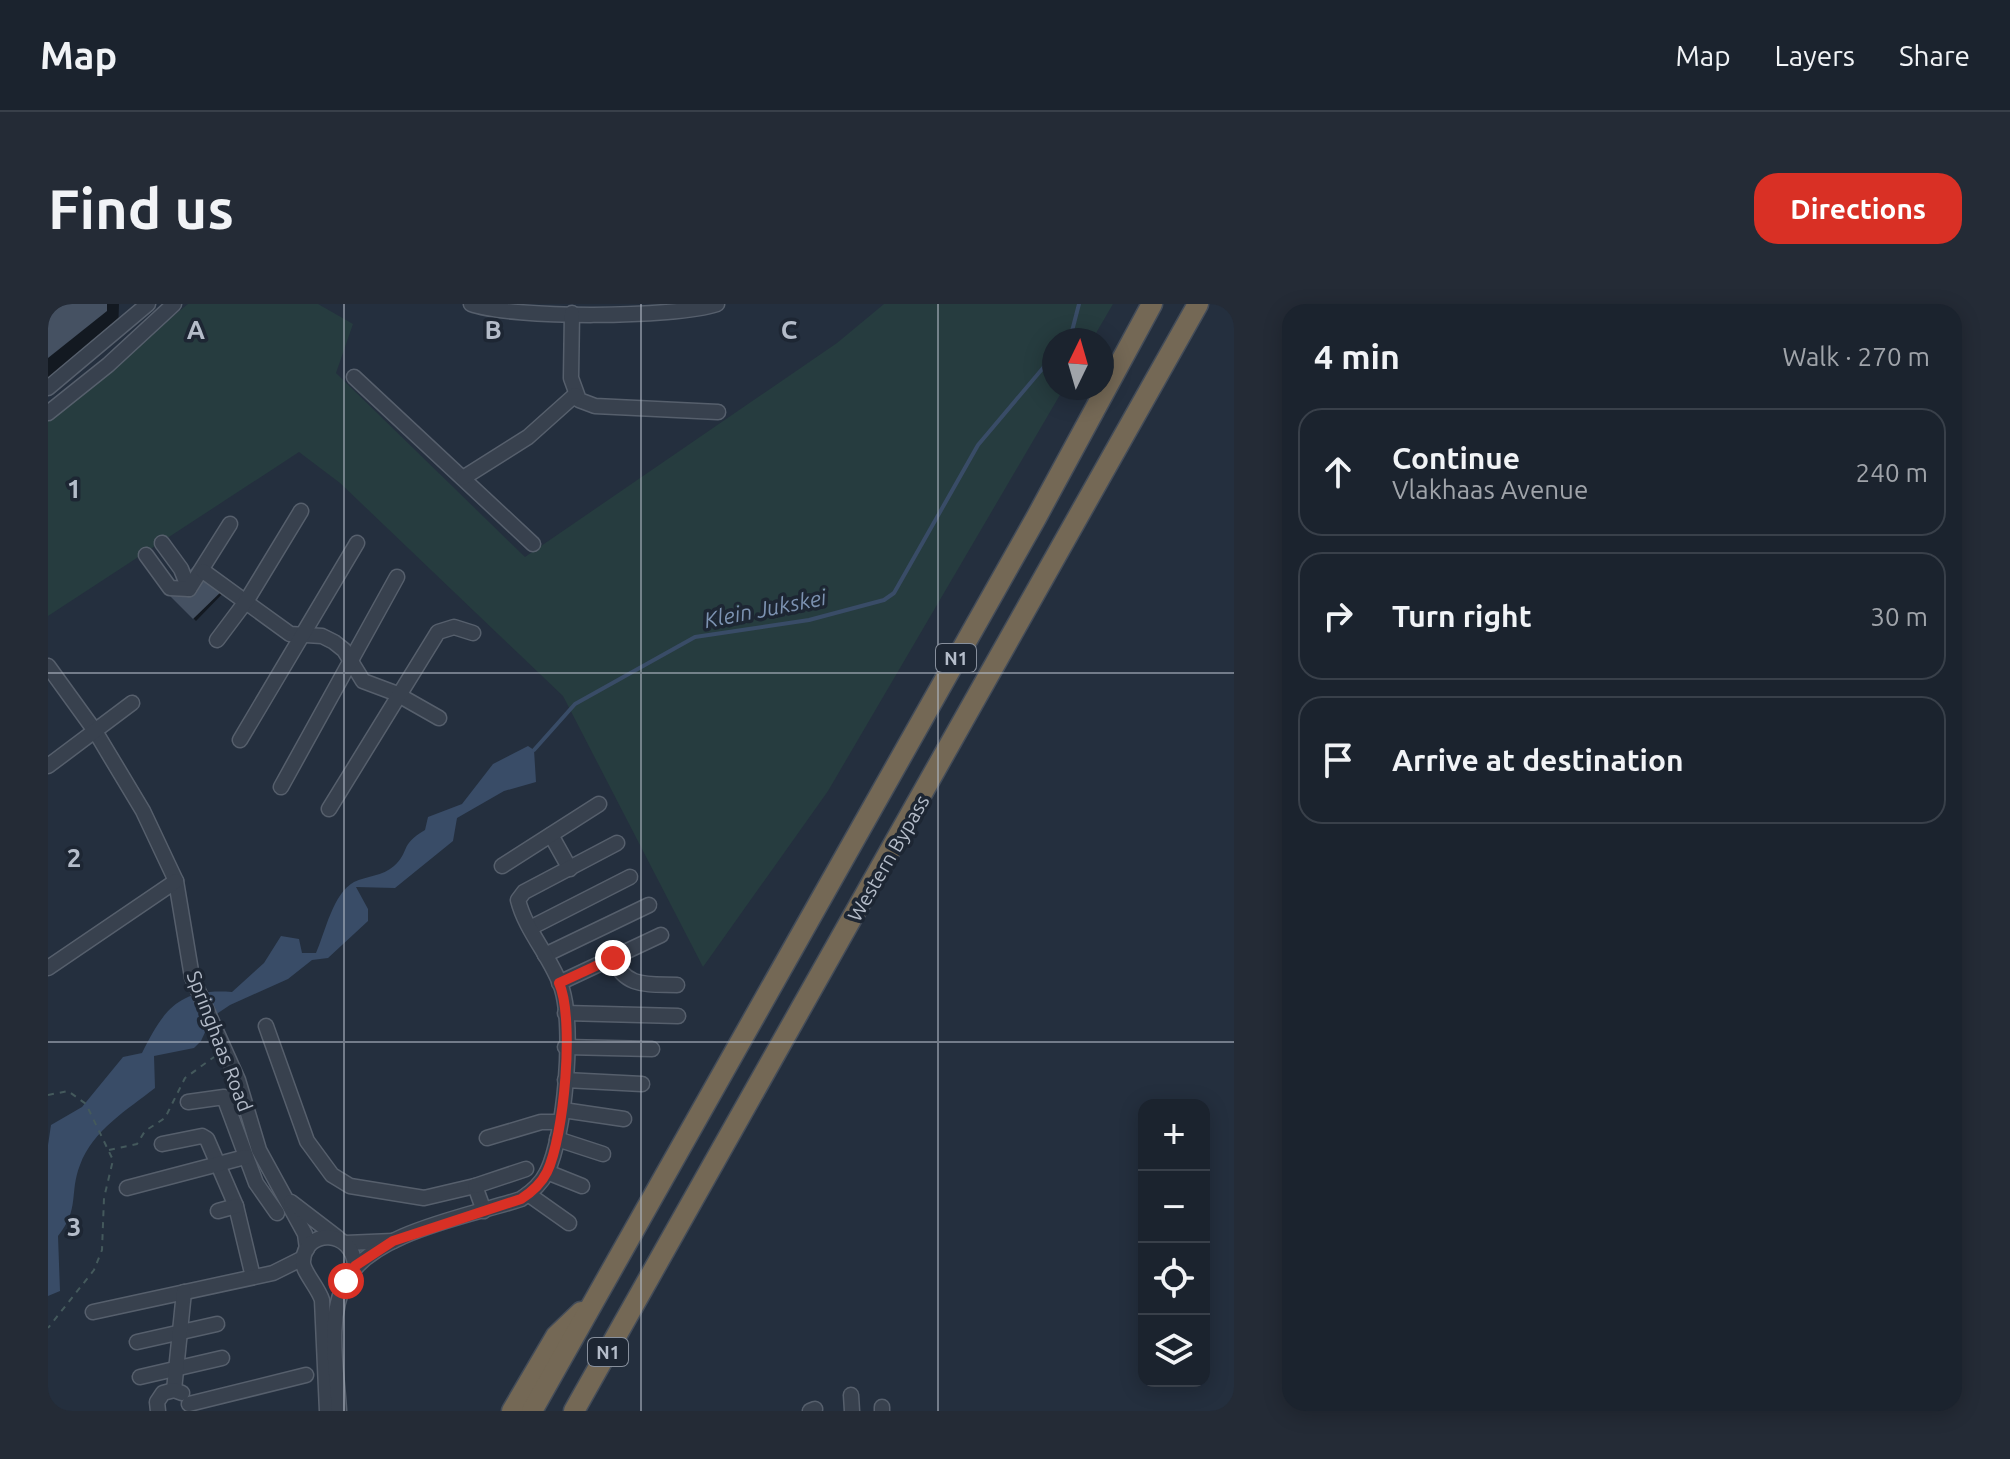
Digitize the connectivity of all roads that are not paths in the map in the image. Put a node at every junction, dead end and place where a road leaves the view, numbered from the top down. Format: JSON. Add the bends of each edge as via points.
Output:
{"nodes":[{"id":1,"x":148,"y":304,"type":"edge"},
{"id":2,"x":174,"y":304,"type":"edge"},
{"id":3,"x":471,"y":304,"type":"edge"},
{"id":4,"x":717,"y":304,"type":"edge"},
{"id":5,"x":1152,"y":304,"type":"edge"},
{"id":6,"x":1198,"y":304,"type":"edge"},
{"id":7,"x":633,"y":309,"type":"edge"},
{"id":8,"x":572,"y":313,"type":"junction"},
{"id":9,"x":354,"y":377,"type":"dead end"},
{"id":10,"x":48,"y":388,"type":"edge"},
{"id":11,"x":575,"y":395,"type":"junction"},
{"id":12,"x":718,"y":412,"type":"dead end"},
{"id":13,"x":48,"y":413,"type":"edge"},
{"id":14,"x":463,"y":478,"type":"junction"},
{"id":15,"x":301,"y":511,"type":"dead end"},
{"id":16,"x":230,"y":524,"type":"dead end"},
{"id":17,"x":162,"y":543,"type":"dead end"},
{"id":18,"x":357,"y":543,"type":"dead end"},
{"id":19,"x":533,"y":544,"type":"dead end"},
{"id":20,"x":146,"y":555,"type":"dead end"},
{"id":21,"x":203,"y":571,"type":"junction"},
{"id":22,"x":397,"y":577,"type":"dead end"},
{"id":23,"x":189,"y":589,"type":"junction"},
{"id":24,"x":247,"y":600,"type":"junction"},
{"id":25,"x":473,"y":633,"type":"dead end"},
{"id":26,"x":305,"y":635,"type":"junction"},
{"id":27,"x":217,"y":640,"type":"dead end"},
{"id":28,"x":350,"y":661,"type":"junction"},
{"id":29,"x":48,"y":666,"type":"edge"},
{"id":30,"x":399,"y":695,"type":"junction"},
{"id":31,"x":132,"y":703,"type":"dead end"},
{"id":32,"x":439,"y":718,"type":"dead end"},
{"id":33,"x":95,"y":731,"type":"junction"},
{"id":34,"x":240,"y":740,"type":"dead end"},
{"id":35,"x":48,"y":766,"type":"edge"},
{"id":36,"x":281,"y":787,"type":"dead end"},
{"id":37,"x":599,"y":804,"type":"dead end"},
{"id":38,"x":329,"y":809,"type":"dead end"},
{"id":39,"x":551,"y":835,"type":"junction"},
{"id":40,"x":617,"y":843,"type":"dead end"},
{"id":41,"x":502,"y":866,"type":"dead end"},
{"id":42,"x":570,"y":869,"type":"junction"},
{"id":43,"x":630,"y":877,"type":"dead end"},
{"id":44,"x":176,"y":881,"type":"junction"},
{"id":45,"x":649,"y":905,"type":"dead end"},
{"id":46,"x":530,"y":928,"type":"junction"},
{"id":47,"x":661,"y":935,"type":"dead end"},
{"id":48,"x":545,"y":955,"type":"junction"},
{"id":49,"x":613,"y":958,"type":"junction"},
{"id":50,"x":48,"y":968,"type":"edge"},
{"id":51,"x":559,"y":983,"type":"junction"},
{"id":52,"x":677,"y":985,"type":"dead end"},
{"id":53,"x":565,"y":1013,"type":"junction"},
{"id":54,"x":678,"y":1016,"type":"dead end"},
{"id":55,"x":266,"y":1026,"type":"dead end"},
{"id":56,"x":565,"y":1047,"type":"junction"},
{"id":57,"x":652,"y":1049,"type":"dead end"},
{"id":58,"x":565,"y":1080,"type":"junction"},
{"id":59,"x":642,"y":1084,"type":"dead end"},
{"id":60,"x":188,"y":1102,"type":"dead end"},
{"id":61,"x":562,"y":1116,"type":"junction"},
{"id":62,"x":624,"y":1119,"type":"dead end"},
{"id":63,"x":487,"y":1138,"type":"dead end"},
{"id":64,"x":557,"y":1139,"type":"junction"},
{"id":65,"x":162,"y":1144,"type":"dead end"},
{"id":66,"x":603,"y":1154,"type":"dead end"},
{"id":67,"x":245,"y":1157,"type":"junction"},
{"id":68,"x":217,"y":1166,"type":"junction"},
{"id":69,"x":526,"y":1169,"type":"dead end"},
{"id":70,"x":547,"y":1172,"type":"junction"},
{"id":71,"x":475,"y":1186,"type":"junction"},
{"id":72,"x":582,"y":1186,"type":"dead end"},
{"id":73,"x":127,"y":1188,"type":"dead end"},
{"id":74,"x":528,"y":1194,"type":"junction"},
{"id":75,"x":285,"y":1197,"type":"junction"},
{"id":76,"x":236,"y":1206,"type":"junction"},
{"id":77,"x":218,"y":1211,"type":"dead end"},
{"id":78,"x":484,"y":1211,"type":"junction"},
{"id":79,"x":277,"y":1213,"type":"dead end"},
{"id":80,"x":569,"y":1223,"type":"dead end"},
{"id":81,"x":342,"y":1240,"type":"junction"},
{"id":82,"x":393,"y":1241,"type":"junction"},
{"id":83,"x":305,"y":1253,"type":"junction"},
{"id":84,"x":355,"y":1266,"type":"junction"},
{"id":85,"x":273,"y":1273,"type":"junction"},
{"id":86,"x":253,"y":1277,"type":"junction"},
{"id":87,"x":313,"y":1280,"type":"junction"},
{"id":88,"x":346,"y":1281,"type":"junction"},
{"id":89,"x":184,"y":1292,"type":"junction"},
{"id":90,"x":642,"y":1292,"type":"junction"},
{"id":91,"x":591,"y":1306,"type":"junction"},
{"id":92,"x":93,"y":1312,"type":"dead end"},
{"id":93,"x":217,"y":1324,"type":"dead end"},
{"id":94,"x":180,"y":1331,"type":"junction"},
{"id":95,"x":137,"y":1342,"type":"dead end"},
{"id":96,"x":222,"y":1358,"type":"dead end"},
{"id":97,"x":176,"y":1370,"type":"junction"},
{"id":98,"x":306,"y":1375,"type":"dead end"},
{"id":99,"x":140,"y":1377,"type":"dead end"},
{"id":100,"x":174,"y":1390,"type":"junction"},
{"id":101,"x":851,"y":1395,"type":"dead end"},
{"id":102,"x":188,"y":1408,"type":"edge"},
{"id":103,"x":153,"y":1410,"type":"edge"},
{"id":104,"x":327,"y":1411,"type":"edge"},
{"id":105,"x":339,"y":1411,"type":"edge"},
{"id":106,"x":512,"y":1411,"type":"edge"},
{"id":107,"x":532,"y":1411,"type":"edge"},
{"id":108,"x":574,"y":1411,"type":"edge"},
{"id":109,"x":584,"y":1411,"type":"edge"},
{"id":110,"x":852,"y":1411,"type":"edge"}],
"edges":[{"from":1,"to":10,"type":"street"},
{"from":2,"to":13,"type":"street"},
{"from":3,"to":8,"type":"street"},
{"from":4,"to":7,"type":"street","via":[[697,311]]},
{"from":5,"to":91,"type":"highway","name":"Western Bypass","number":"N1"},
{"from":6,"to":90,"type":"highway","name":"Western Bypass","number":"N1"},
{"from":7,"to":8,"type":"street"},
{"from":8,"to":11,"type":"street"},
{"from":9,"to":14,"type":"street"},
{"from":11,"to":12,"type":"street","via":[[595,406]]},
{"from":11,"to":14,"type":"street","via":[[528,437]]},
{"from":14,"to":19,"type":"street"},
{"from":15,"to":24,"type":"street"},
{"from":16,"to":21,"type":"street"},
{"from":17,"to":23,"type":"street"},
{"from":18,"to":26,"type":"street"},
{"from":20,"to":23,"type":"street","via":[[170,588]]},
{"from":21,"to":23,"type":"street"},
{"from":21,"to":24,"type":"street"},
{"from":22,"to":28,"type":"street"},
{"from":24,"to":26,"type":"street","via":[[290,634]]},
{"from":24,"to":27,"type":"street"},
{"from":25,"to":30,"type":"street","via":[[442,629]]},
{"from":26,"to":28,"type":"street","via":[[334,642]]},
{"from":26,"to":34,"type":"street"},
{"from":28,"to":30,"type":"street","via":[[363,681]]},
{"from":28,"to":36,"type":"street"},
{"from":29,"to":33,"type":"street","name":"Springhaas Road"},
{"from":30,"to":32,"type":"street"},
{"from":30,"to":38,"type":"street"},
{"from":31,"to":33,"type":"street"},
{"from":33,"to":35,"type":"street"},
{"from":33,"to":44,"type":"street","name":"Springhaas Road","via":[[143,811]]},
{"from":37,"to":39,"type":"street"},
{"from":39,"to":41,"type":"street"},
{"from":39,"to":42,"type":"street"},
{"from":40,"to":42,"type":"street"},
{"from":42,"to":46,"type":"street","via":[[524,892],[518,905]]},
{"from":43,"to":46,"type":"street"},
{"from":44,"to":50,"type":"street"},
{"from":44,"to":75,"type":"street","name":"Springhaas Road","via":[[192,977],[238,1080],[259,1150]]},
{"from":45,"to":48,"type":"street"},
{"from":46,"to":48,"type":"street"},
{"from":47,"to":49,"type":"street"},
{"from":48,"to":51,"type":"street"},
{"from":49,"to":51,"type":"street"},
{"from":49,"to":52,"type":"street","via":[[629,981]]},
{"from":51,"to":53,"type":"street"},
{"from":53,"to":54,"type":"street"},
{"from":53,"to":56,"type":"street"},
{"from":55,"to":71,"type":"street","via":[[307,1141],[332,1175],[350,1186],[424,1198]]},
{"from":56,"to":57,"type":"street"},
{"from":56,"to":58,"type":"street"},
{"from":58,"to":59,"type":"street"},
{"from":58,"to":61,"type":"street"},
{"from":60,"to":67,"type":"street","via":[[224,1097]]},
{"from":61,"to":62,"type":"street"},
{"from":61,"to":63,"type":"street"},
{"from":61,"to":64,"type":"street"},
{"from":64,"to":66,"type":"street"},
{"from":64,"to":70,"type":"street"},
{"from":65,"to":68,"type":"street","via":[[205,1137]]},
{"from":67,"to":68,"type":"street"},
{"from":67,"to":79,"type":"street"},
{"from":68,"to":73,"type":"street"},
{"from":68,"to":76,"type":"street"},
{"from":69,"to":71,"type":"street"},
{"from":70,"to":72,"type":"street"},
{"from":70,"to":74,"type":"street"},
{"from":71,"to":78,"type":"street"},
{"from":74,"to":78,"type":"street"},
{"from":74,"to":80,"type":"street"},
{"from":75,"to":81,"type":"street"},
{"from":75,"to":83,"type":"street","name":"Springhaas Road","via":[[305,1234]]},
{"from":76,"to":77,"type":"street"},
{"from":76,"to":86,"type":"street"},
{"from":78,"to":82,"type":"street"},
{"from":81,"to":82,"type":"street"},
{"from":81,"to":83,"type":"street","via":[[321,1238]]},
{"from":81,"to":84,"type":"street","via":[[352,1249]]},
{"from":82,"to":84,"type":"street"},
{"from":83,"to":85,"type":"street"},
{"from":83,"to":87,"type":"street"},
{"from":84,"to":88,"type":"street"},
{"from":85,"to":86,"type":"street"},
{"from":85,"to":87,"type":"street"},
{"from":86,"to":89,"type":"street"},
{"from":87,"to":88,"type":"street","via":[[332,1285]]},
{"from":87,"to":104,"type":"street","via":[[322,1300]]},
{"from":88,"to":105,"type":"street","via":[[336,1325]]},
{"from":89,"to":92,"type":"street"},
{"from":89,"to":94,"type":"street"},
{"from":90,"to":108,"type":"highway","name":"Western Bypass","number":"N1"},
{"from":90,"to":109,"type":"highway"},
{"from":91,"to":106,"type":"highway","via":[[556,1336]]},
{"from":91,"to":107,"type":"highway","name":"Western Bypass","number":"N1"},
{"from":93,"to":94,"type":"street"},
{"from":94,"to":95,"type":"street"},
{"from":94,"to":97,"type":"street"},
{"from":96,"to":97,"type":"street"},
{"from":97,"to":99,"type":"street"},
{"from":97,"to":100,"type":"street"},
{"from":98,"to":102,"type":"street"},
{"from":100,"to":102,"type":"street","via":[[184,1394]]},
{"from":100,"to":103,"type":"street","via":[[163,1393]]},
{"from":101,"to":110,"type":"street"}]}
